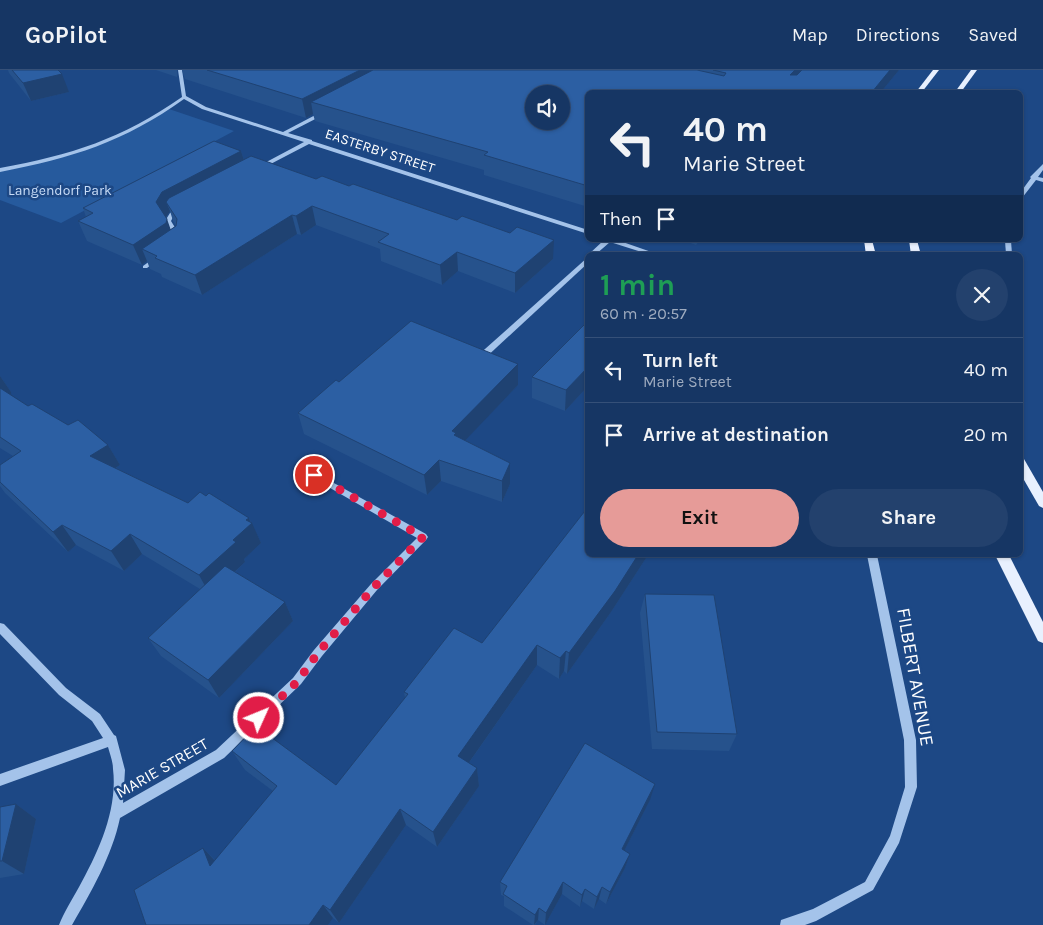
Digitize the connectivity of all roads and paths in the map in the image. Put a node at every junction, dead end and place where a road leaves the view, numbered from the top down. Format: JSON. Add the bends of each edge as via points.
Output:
{"nodes":[{"id":1,"x":180,"y":70,"type":"edge"},
{"id":2,"x":936,"y":70,"type":"edge"},
{"id":3,"x":974,"y":70,"type":"edge"},
{"id":4,"x":921,"y":90,"type":"edge"},
{"id":5,"x":959,"y":90,"type":"edge"},
{"id":6,"x":184,"y":97,"type":"junction"},
{"id":7,"x":327,"y":111,"type":"edge"},
{"id":8,"x":285,"y":133,"type":"junction"},
{"id":9,"x":310,"y":141,"type":"junction"},
{"id":10,"x":1043,"y":166,"type":"edge"},
{"id":11,"x":0,"y":170,"type":"edge"},
{"id":12,"x":251,"y":172,"type":"edge"},
{"id":13,"x":1033,"y":177,"type":"junction"},
{"id":14,"x":1043,"y":180,"type":"edge"},
{"id":15,"x":1023,"y":192,"type":"edge"},
{"id":16,"x":184,"y":207,"type":"edge"},
{"id":17,"x":585,"y":231,"type":"edge"},
{"id":18,"x":607,"y":242,"type":"edge"},
{"id":19,"x":615,"y":242,"type":"edge"},
{"id":20,"x":178,"y":245,"type":"edge"},
{"id":21,"x":595,"y":252,"type":"edge"},
{"id":22,"x":647,"y":252,"type":"edge"},
{"id":23,"x":161,"y":256,"type":"edge"},
{"id":24,"x":585,"y":262,"type":"edge"},
{"id":25,"x":145,"y":267,"type":"edge"},
{"id":26,"x":478,"y":360,"type":"edge"},
{"id":27,"x":1023,"y":467,"type":"edge"},
{"id":28,"x":314,"y":475,"type":"dead end"},
{"id":29,"x":1043,"y":503,"type":"edge"},
{"id":30,"x":872,"y":557,"type":"edge"},
{"id":31,"x":1003,"y":557,"type":"edge"},
{"id":32,"x":0,"y":626,"type":"edge"},
{"id":33,"x":1043,"y":638,"type":"edge"},
{"id":34,"x":112,"y":740,"type":"junction"},
{"id":35,"x":0,"y":780,"type":"edge"},
{"id":36,"x":118,"y":813,"type":"junction"},
{"id":37,"x":65,"y":925,"type":"edge"},
{"id":38,"x":786,"y":925,"type":"edge"}],
"edges":[{"from":1,"to":6,"type":"street"},
{"from":2,"to":4,"type":"main road"},
{"from":3,"to":5,"type":"main road"},
{"from":6,"to":8,"type":"street","name":"EASTERBY STREET","via":[[204,108]]},
{"from":6,"to":11,"type":"street","via":[[137,129],[99,146],[52,161]]},
{"from":7,"to":8,"type":"street"},
{"from":8,"to":9,"type":"street","name":"EASTERBY STREET"},
{"from":9,"to":12,"type":"lane"},
{"from":9,"to":17,"type":"street","name":"EASTERBY STREET"},
{"from":10,"to":13,"type":"street"},
{"from":13,"to":14,"type":"street"},
{"from":13,"to":15,"type":"street"},
{"from":16,"to":20,"type":"lane","via":[[172,214],[168,221],[179,239]]},
{"from":18,"to":21,"type":"street"},
{"from":19,"to":22,"type":"street"},
{"from":23,"to":25,"type":"lane"},
{"from":24,"to":26,"type":"lane"},
{"from":27,"to":29,"type":"main road"},
{"from":28,"to":36,"type":"street","name":"MARIE STREET","via":[[423,537],[374,587],[297,682],[220,754]]},
{"from":30,"to":38,"type":"street","name":"FILBERT AVENUE","via":[[910,740],[910,787],[895,839],[869,886],[816,915]]},
{"from":31,"to":33,"type":"main road"},
{"from":32,"to":34,"type":"street","name":"MARIE STREET","via":[[72,700],[98,720]]},
{"from":34,"to":35,"type":"street"},
{"from":34,"to":36,"type":"street","name":"MARIE STREET","via":[[120,774]]},
{"from":36,"to":37,"type":"street","name":"MARIE STREET","via":[[86,888]]}]}
